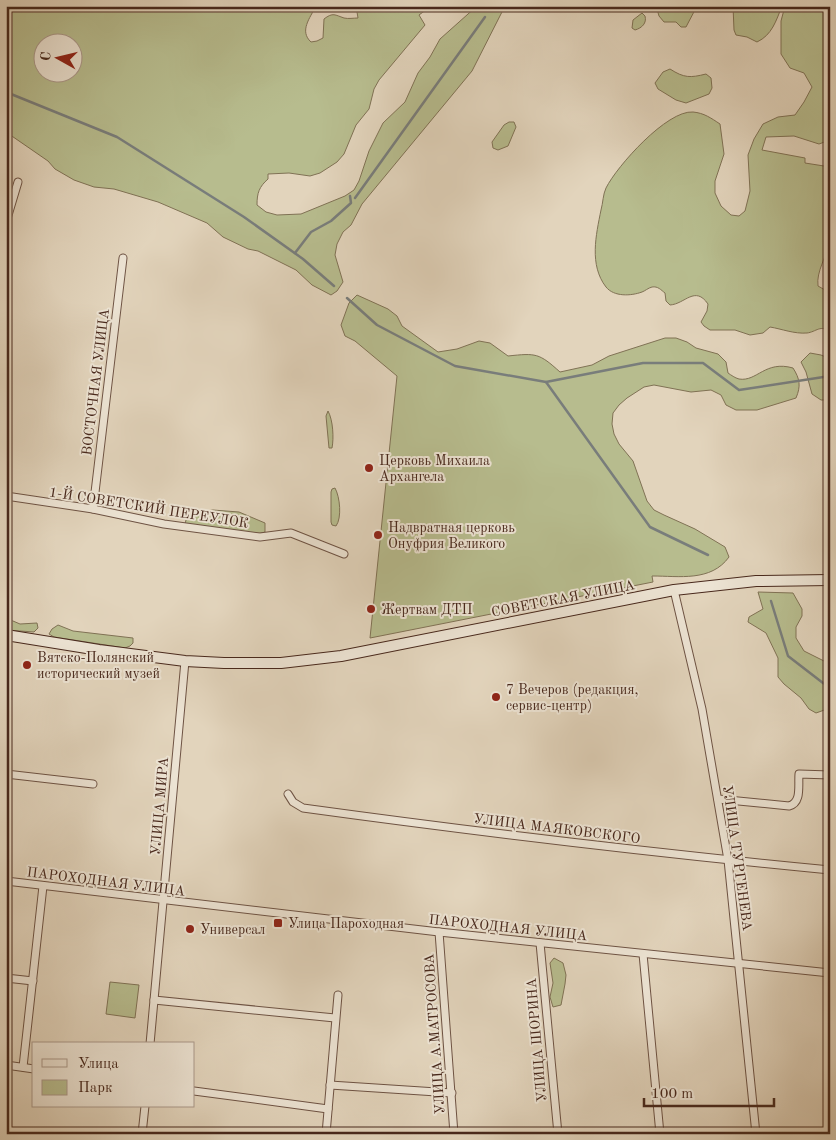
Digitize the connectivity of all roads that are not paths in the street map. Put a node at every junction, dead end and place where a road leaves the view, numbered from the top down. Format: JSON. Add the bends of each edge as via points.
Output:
{"nodes":[{"id":1,"x":18,"y":182,"type":"dead end"},
{"id":2,"x":6,"y":222,"type":"edge"},
{"id":3,"x":123,"y":258,"type":"dead end"},
{"id":4,"x":6,"y":496,"type":"edge"},
{"id":5,"x":93,"y":509,"type":"junction"},
{"id":6,"x":344,"y":554,"type":"dead end"},
{"id":7,"x":830,"y":580,"type":"edge"},
{"id":8,"x":674,"y":590,"type":"junction"},
{"id":9,"x":6,"y":634,"type":"edge"},
{"id":10,"x":185,"y":661,"type":"junction"},
{"id":11,"x":6,"y":774,"type":"edge"},
{"id":12,"x":830,"y":775,"type":"edge"},
{"id":13,"x":93,"y":784,"type":"dead end"},
{"id":14,"x":288,"y":794,"type":"dead end"},
{"id":15,"x":718,"y":799,"type":"junction"},
{"id":16,"x":728,"y":860,"type":"junction"},
{"id":17,"x":830,"y":870,"type":"edge"},
{"id":18,"x":6,"y":880,"type":"edge"},
{"id":19,"x":43,"y":886,"type":"junction"},
{"id":20,"x":163,"y":900,"type":"junction"},
{"id":21,"x":440,"y":932,"type":"junction"},
{"id":22,"x":540,"y":943,"type":"junction"},
{"id":23,"x":643,"y":954,"type":"junction"},
{"id":24,"x":740,"y":965,"type":"junction"},
{"id":25,"x":830,"y":973,"type":"edge"},
{"id":26,"x":6,"y":978,"type":"edge"},
{"id":27,"x":32,"y":981,"type":"junction"},
{"id":28,"x":338,"y":995,"type":"dead end"},
{"id":29,"x":154,"y":1000,"type":"junction"},
{"id":30,"x":336,"y":1018,"type":"junction"},
{"id":31,"x":150,"y":1042,"type":"edge"},
{"id":32,"x":6,"y":1065,"type":"edge"},
{"id":33,"x":23,"y":1067,"type":"junction"},
{"id":34,"x":32,"y":1068,"type":"edge"},
{"id":35,"x":330,"y":1085,"type":"junction"},
{"id":36,"x":195,"y":1091,"type":"edge"},
{"id":37,"x":452,"y":1094,"type":"junction"},
{"id":38,"x":145,"y":1108,"type":"edge"},
{"id":39,"x":328,"y":1109,"type":"junction"},
{"id":40,"x":142,"y":1134,"type":"edge"},
{"id":41,"x":326,"y":1134,"type":"edge"},
{"id":42,"x":454,"y":1134,"type":"edge"},
{"id":43,"x":558,"y":1134,"type":"edge"},
{"id":44,"x":660,"y":1134,"type":"edge"},
{"id":45,"x":756,"y":1134,"type":"edge"}],
"edges":[{"from":1,"to":2,"type":"street"},
{"from":3,"to":5,"type":"street","name":"ВОСТОЧНАЯ УЛИЦА"},
{"from":4,"to":5,"type":"street","name":"1-Й СОВЕТСКИЙ ПЕРЕУЛОК"},
{"from":5,"to":6,"type":"street","name":"1-Й СОВЕТСКИЙ ПЕРЕУЛОК","via":[[164,524],[260,538],[291,533]]},
{"from":7,"to":8,"type":"street","name":"СОВЕТСКАЯ УЛИЦА","via":[[756,581]]},
{"from":8,"to":10,"type":"street","name":"СОВЕТСКАЯ УЛИЦА","via":[[332,658],[281,663]]},
{"from":8,"to":15,"type":"street","name":"УЛИЦА ТУРГЕНЕВА","via":[[702,709]]},
{"from":9,"to":10,"type":"street","name":"СОВЕТСКАЯ УЛИЦА"},
{"from":10,"to":20,"type":"street","name":"УЛИЦА МИРА"},
{"from":11,"to":13,"type":"street"},
{"from":12,"to":15,"type":"street","via":[[798,774],[798,800],[794,805]]},
{"from":14,"to":16,"type":"street","name":"УЛИЦА МАЯКОВСКОГО","via":[[303,808]]},
{"from":15,"to":16,"type":"street","name":"УЛИЦА ТУРГЕНЕВА"},
{"from":16,"to":17,"type":"street","name":"УЛИЦА МАЯКОВСКОГО"},
{"from":16,"to":24,"type":"street","name":"УЛИЦА ТУРГЕНЕВА"},
{"from":18,"to":19,"type":"street","name":"ПАРОХОДНАЯ УЛИЦА"},
{"from":19,"to":20,"type":"street","name":"ПАРОХОДНАЯ УЛИЦА"},
{"from":19,"to":27,"type":"street"},
{"from":20,"to":21,"type":"street","name":"ПАРОХОДНАЯ УЛИЦА"},
{"from":20,"to":29,"type":"street","name":"УЛИЦА МИРА"},
{"from":21,"to":22,"type":"street","name":"ПАРОХОДНАЯ УЛИЦА"},
{"from":21,"to":37,"type":"street","name":"УЛИЦА А.МАТРОСОВА"},
{"from":22,"to":23,"type":"street","name":"ПАРОХОДНАЯ УЛИЦА"},
{"from":22,"to":43,"type":"street","name":"УЛИЦА ШОРИНА"},
{"from":23,"to":24,"type":"street","name":"ПАРОХОДНАЯ УЛИЦА"},
{"from":23,"to":44,"type":"street"},
{"from":24,"to":25,"type":"street","name":"ПАРОХОДНАЯ УЛИЦА"},
{"from":24,"to":45,"type":"street","name":"УЛИЦА ТУРГЕНЕВА"},
{"from":26,"to":27,"type":"street"},
{"from":27,"to":33,"type":"street"},
{"from":28,"to":30,"type":"street"},
{"from":29,"to":30,"type":"street"},
{"from":29,"to":31,"type":"street","name":"УЛИЦА МИРА"},
{"from":30,"to":35,"type":"street"},
{"from":32,"to":33,"type":"street"},
{"from":33,"to":34,"type":"street"},
{"from":35,"to":37,"type":"street"},
{"from":35,"to":39,"type":"street"},
{"from":36,"to":39,"type":"street"},
{"from":37,"to":42,"type":"street","name":"УЛИЦА А.МАТРОСОВА"},
{"from":38,"to":40,"type":"street"},
{"from":39,"to":41,"type":"street"}]}
